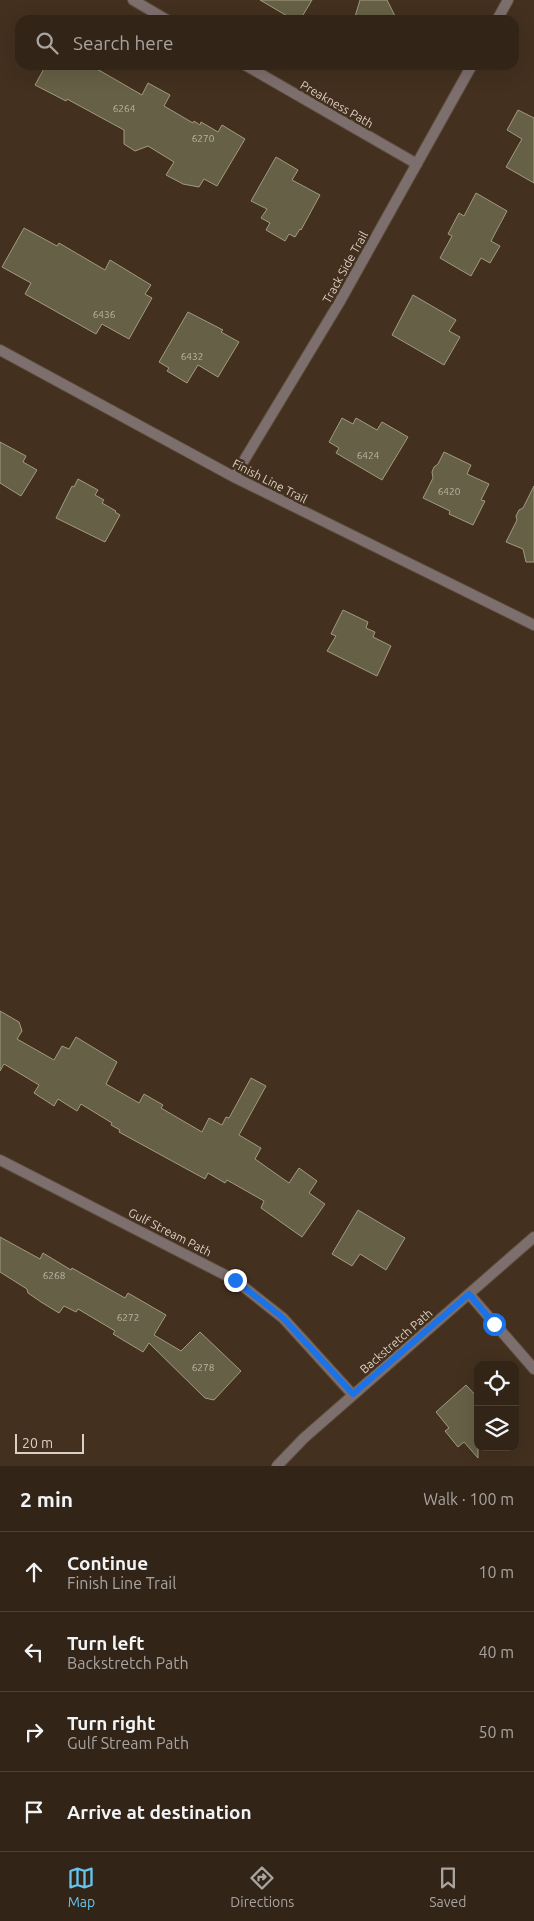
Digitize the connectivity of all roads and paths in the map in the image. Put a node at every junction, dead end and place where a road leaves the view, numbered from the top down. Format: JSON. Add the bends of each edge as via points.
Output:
{"nodes":[{"id":1,"x":133,"y":0,"type":"edge"},
{"id":2,"x":508,"y":0,"type":"edge"},
{"id":3,"x":159,"y":15,"type":"edge"},
{"id":4,"x":500,"y":15,"type":"edge"},
{"id":5,"x":255,"y":70,"type":"edge"},
{"id":6,"x":469,"y":70,"type":"edge"},
{"id":7,"x":417,"y":164,"type":"junction"},
{"id":8,"x":0,"y":350,"type":"edge"},
{"id":9,"x":234,"y":477,"type":"junction"},
{"id":10,"x":534,"y":625,"type":"edge"},
{"id":11,"x":0,"y":1160,"type":"edge"},
{"id":12,"x":534,"y":1237,"type":"edge"},
{"id":13,"x":469,"y":1294,"type":"junction"},
{"id":14,"x":534,"y":1369,"type":"edge"},
{"id":15,"x":353,"y":1394,"type":"junction"},
{"id":16,"x":277,"y":1466,"type":"edge"}],
"edges":[{"from":1,"to":3,"type":"street"},
{"from":2,"to":4,"type":"street"},
{"from":5,"to":7,"type":"street","name":"Preakness Path"},
{"from":6,"to":7,"type":"street","name":"Track Side Trail"},
{"from":7,"to":9,"type":"street","name":"Track Side Trail","via":[[339,303]]},
{"from":8,"to":9,"type":"street","name":"Finish Line Trail"},
{"from":9,"to":10,"type":"street","name":"Finish Line Trail"},
{"from":11,"to":15,"type":"street","name":"Gulf Stream Path","via":[[235,1280],[283,1318]]},
{"from":12,"to":13,"type":"street","name":"Backstretch Path"},
{"from":13,"to":14,"type":"street"},
{"from":13,"to":15,"type":"street","name":"Backstretch Path"},
{"from":15,"to":16,"type":"street","name":"Backstretch Path"}]}
